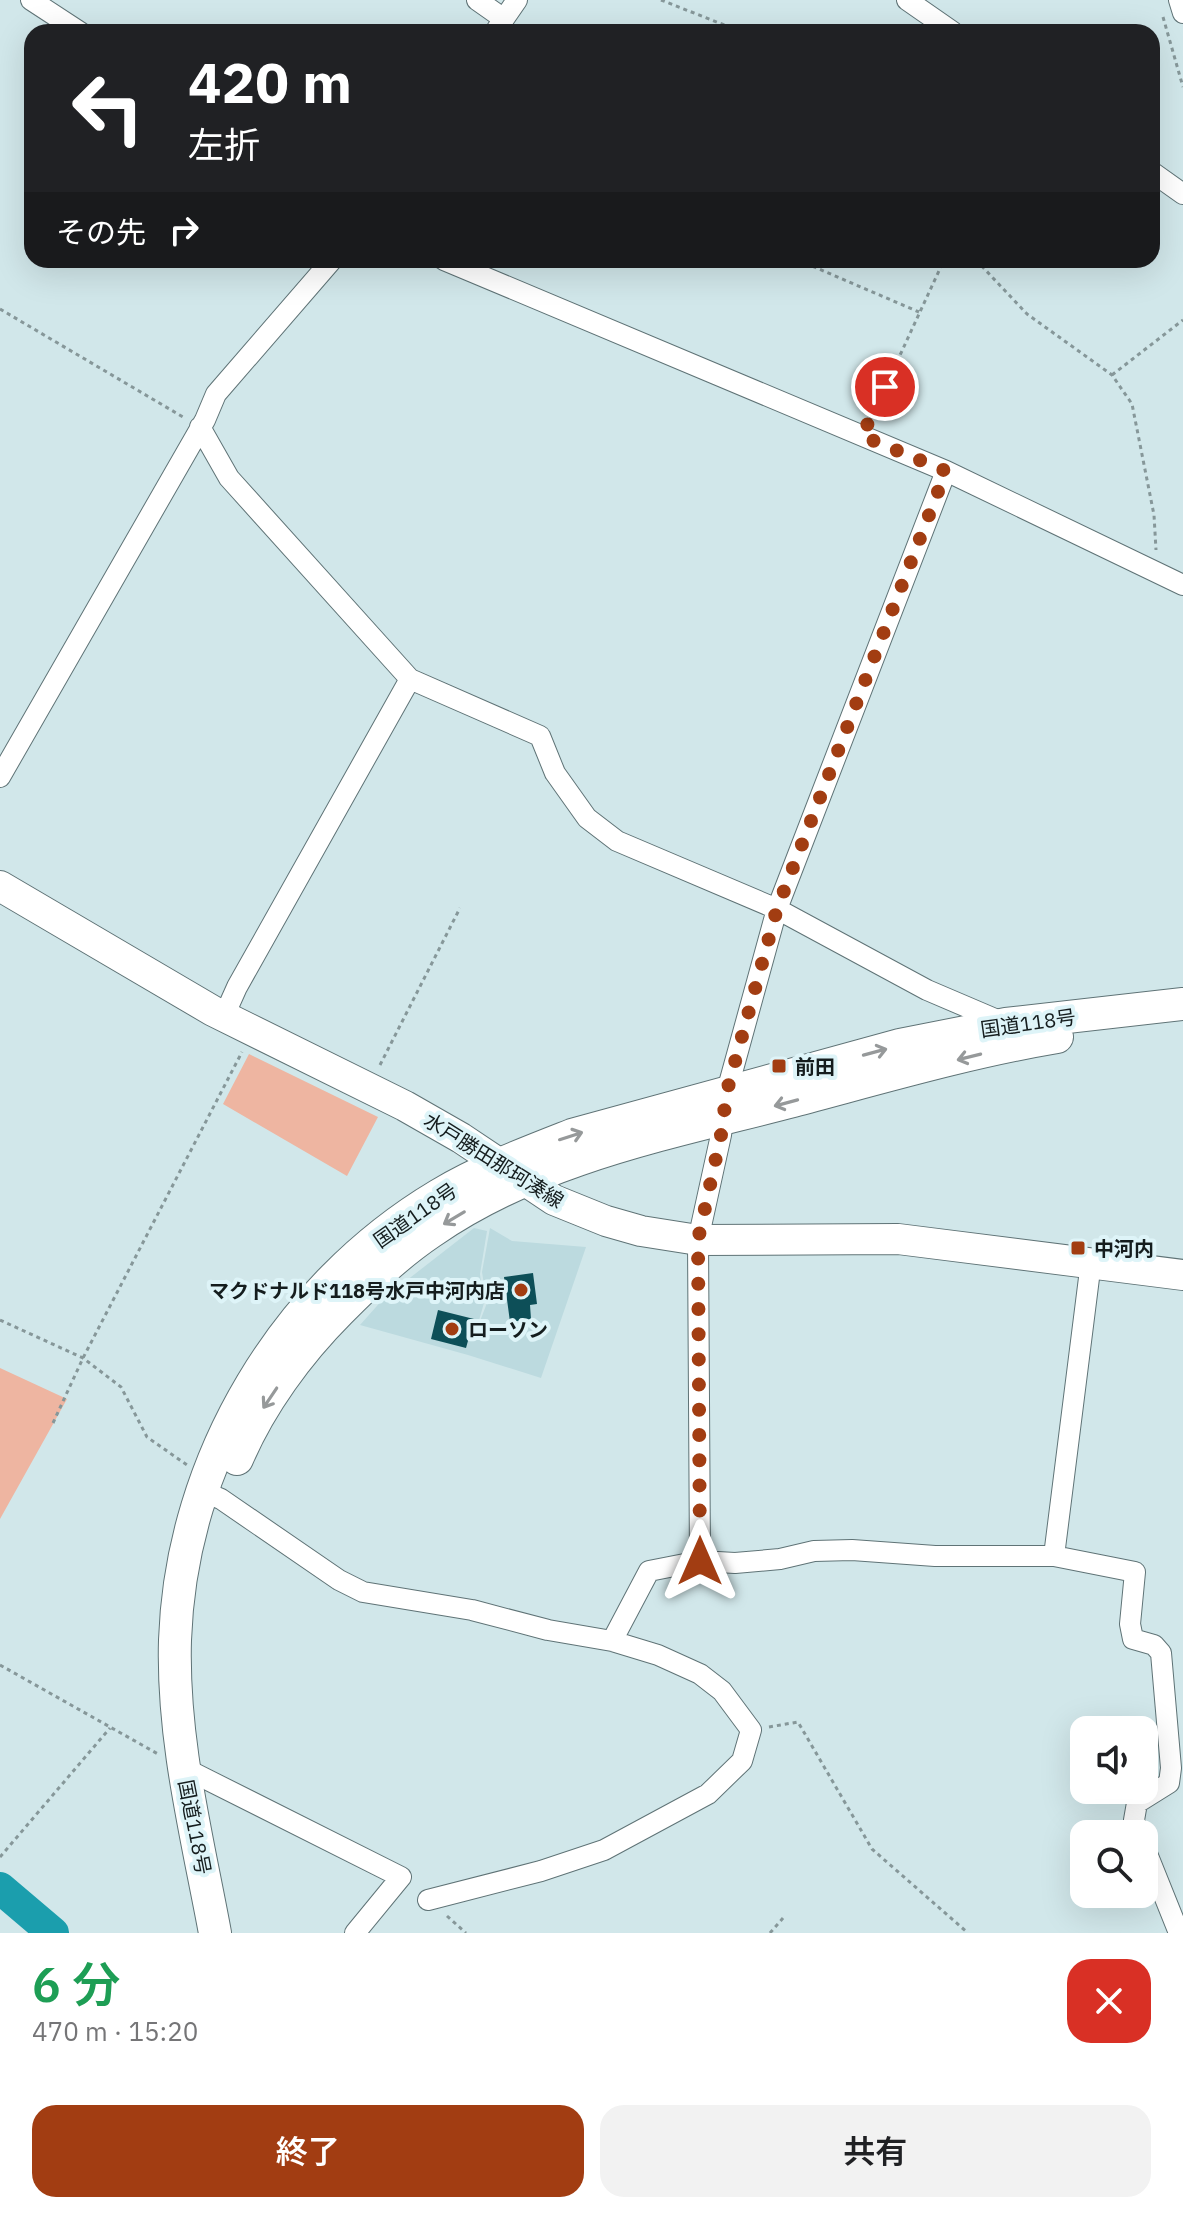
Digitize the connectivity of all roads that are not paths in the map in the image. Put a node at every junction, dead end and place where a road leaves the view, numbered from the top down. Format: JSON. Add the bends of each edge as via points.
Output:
{"nodes":[{"id":1,"x":31,"y":0,"type":"edge"},
{"id":2,"x":477,"y":0,"type":"edge"},
{"id":3,"x":517,"y":0,"type":"edge"},
{"id":4,"x":907,"y":0,"type":"edge"},
{"id":5,"x":1179,"y":0,"type":"edge"},
{"id":6,"x":1173,"y":14,"type":"edge"},
{"id":7,"x":68,"y":24,"type":"edge"},
{"id":8,"x":498,"y":24,"type":"edge"},
{"id":9,"x":500,"y":24,"type":"edge"},
{"id":10,"x":942,"y":24,"type":"edge"},
{"id":11,"x":1160,"y":178,"type":"edge"},
{"id":12,"x":1183,"y":194,"type":"edge"},
{"id":13,"x":325,"y":268,"type":"edge"},
{"id":14,"x":463,"y":268,"type":"edge"},
{"id":15,"x":200,"y":427,"type":"junction"},
{"id":16,"x":946,"y":471,"type":"junction"},
{"id":17,"x":1183,"y":585,"type":"edge"},
{"id":18,"x":410,"y":679,"type":"junction"},
{"id":19,"x":0,"y":777,"type":"edge"},
{"id":20,"x":0,"y":886,"type":"edge"},
{"id":21,"x":777,"y":909,"type":"junction"},
{"id":22,"x":1183,"y":1004,"type":"edge"},
{"id":23,"x":224,"y":1016,"type":"junction"},
{"id":24,"x":1183,"y":1016,"type":"edge"},
{"id":25,"x":1020,"y":1032,"type":"junction"},
{"id":26,"x":725,"y":1105,"type":"junction"},
{"id":27,"x":511,"y":1173,"type":"junction"},
{"id":28,"x":698,"y":1240,"type":"junction"},
{"id":29,"x":1091,"y":1262,"type":"junction"},
{"id":30,"x":1183,"y":1275,"type":"edge"},
{"id":31,"x":210,"y":1489,"type":"junction"},
{"id":32,"x":1054,"y":1556,"type":"junction"},
{"id":33,"x":700,"y":1561,"type":"junction"},
{"id":34,"x":612,"y":1641,"type":"junction"},
{"id":35,"x":195,"y":1774,"type":"junction"},
{"id":36,"x":1134,"y":1820,"type":"edge"},
{"id":37,"x":1158,"y":1881,"type":"edge"},
{"id":38,"x":428,"y":1900,"type":"dead end"},
{"id":39,"x":215,"y":1933,"type":"edge"},
{"id":40,"x":236,"y":1933,"type":"edge"},
{"id":41,"x":355,"y":1933,"type":"edge"},
{"id":42,"x":1179,"y":1933,"type":"edge"}],
"edges":[{"from":1,"to":7,"type":"street"},
{"from":2,"to":8,"type":"street"},
{"from":3,"to":9,"type":"street"},
{"from":4,"to":10,"type":"street"},
{"from":5,"to":6,"type":"street"},
{"from":11,"to":12,"type":"street"},
{"from":13,"to":15,"type":"street","via":[[216,394]]},
{"from":14,"to":16,"type":"street"},
{"from":15,"to":18,"type":"street","via":[[229,478]]},
{"from":15,"to":19,"type":"street"},
{"from":16,"to":17,"type":"street"},
{"from":16,"to":21,"type":"street"},
{"from":18,"to":21,"type":"street","via":[[540,736],[555,773],[587,818],[617,841]]},
{"from":18,"to":23,"type":"street"},
{"from":20,"to":23,"type":"main road","name":"水戸勝田那珂湊線"},
{"from":21,"to":25,"type":"street","via":[[927,990]]},
{"from":21,"to":26,"type":"street"},
{"from":22,"to":25,"type":"highway","name":"国道118号"},
{"from":23,"to":27,"type":"main road","name":"水戸勝田那珂湊線","via":[[442,1126]]},
{"from":24,"to":25,"type":"highway","name":"国道118号"},
{"from":25,"to":26,"type":"highway","name":"国道118号"},
{"from":26,"to":27,"type":"highway","name":"国道118号","via":[[600,1153]]},
{"from":26,"to":28,"type":"street"},
{"from":27,"to":28,"type":"main road","name":"水戸勝田那珂湊線","via":[[563,1204],[606,1221]]},
{"from":27,"to":31,"type":"highway","name":"国道118号","via":[[479,1203],[398,1256],[321,1331]]},
{"from":28,"to":29,"type":"main road","name":"水戸勝田那珂湊線","via":[[898,1239]]},
{"from":28,"to":33,"type":"street"},
{"from":29,"to":30,"type":"main road","name":"水戸勝田那珂湊線"},
{"from":29,"to":32,"type":"street"},
{"from":31,"to":34,"type":"street","via":[[363,1592]]},
{"from":31,"to":35,"type":"highway","name":"国道118号","via":[[194,1643],[200,1744]]},
{"from":32,"to":33,"type":"street","via":[[852,1550],[735,1563]]},
{"from":32,"to":36,"type":"street","via":[[1135,1572],[1133,1639],[1154,1645],[1161,1653],[1169,1783],[1137,1803]]},
{"from":33,"to":34,"type":"street","via":[[649,1571]]},
{"from":34,"to":38,"type":"street","via":[[700,1674],[722,1691],[751,1730],[742,1761],[708,1794],[604,1850]]},
{"from":35,"to":39,"type":"highway","name":"国道118号"},
{"from":35,"to":40,"type":"highway","name":"国道118号"},
{"from":35,"to":41,"type":"street","via":[[401,1877]]},
{"from":37,"to":42,"type":"street"}]}
